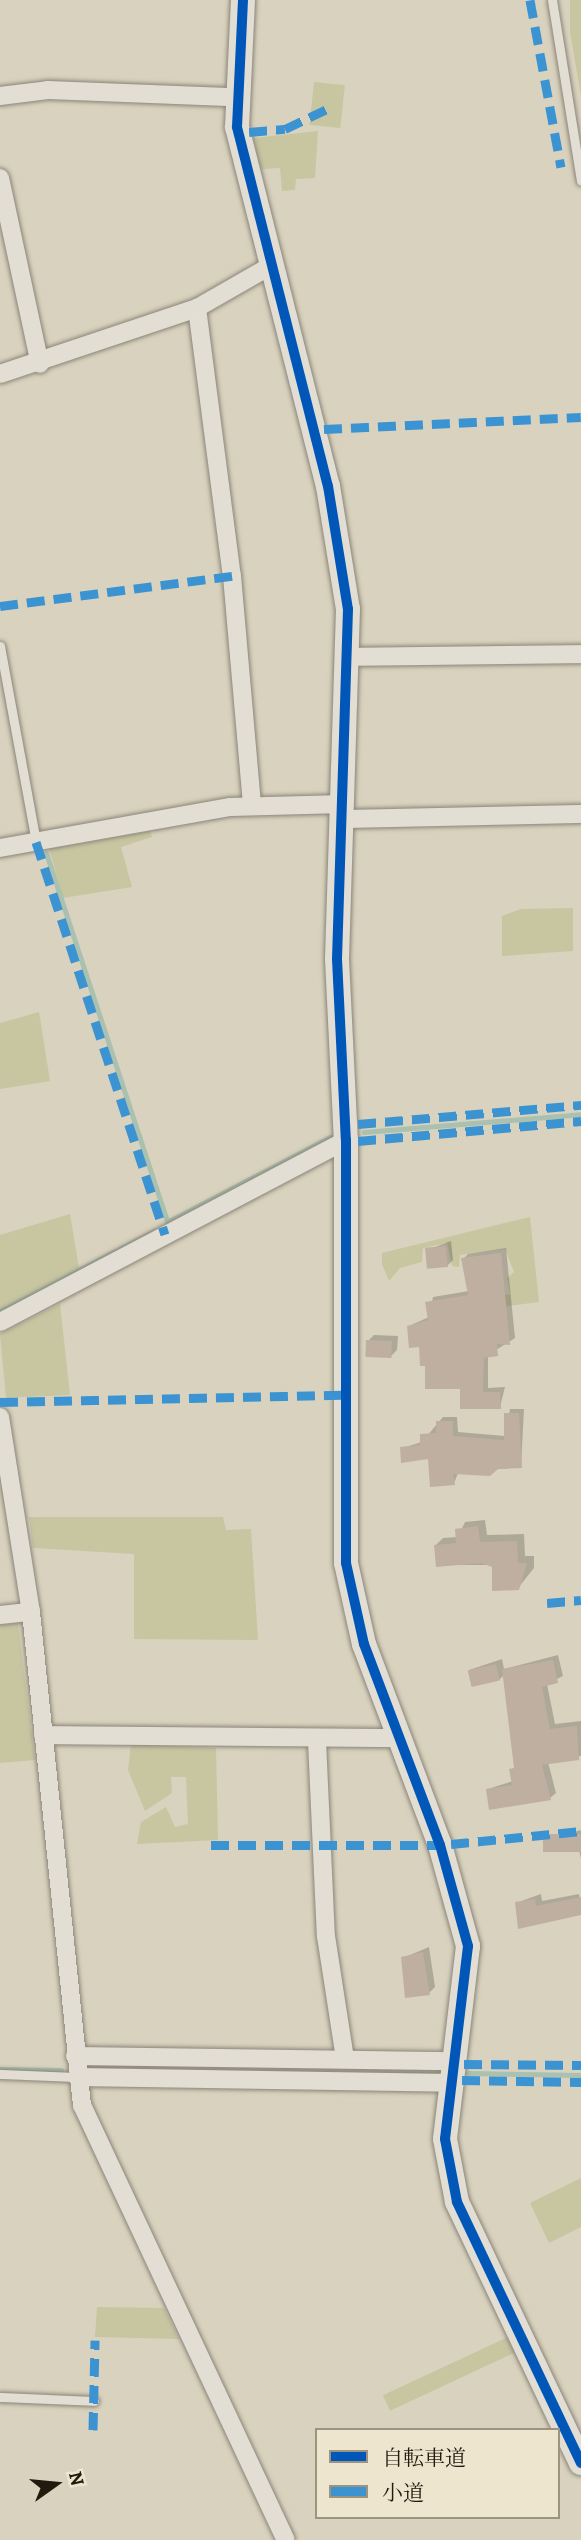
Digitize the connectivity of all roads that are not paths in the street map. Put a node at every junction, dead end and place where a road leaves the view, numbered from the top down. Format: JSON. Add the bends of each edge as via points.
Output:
{"nodes":[{"id":1,"x":243,"y":0,"type":"edge"},
{"id":2,"x":552,"y":0,"type":"edge"},
{"id":3,"x":0,"y":96,"type":"edge"},
{"id":4,"x":234,"y":97,"type":"junction"},
{"id":5,"x":0,"y":178,"type":"edge"},
{"id":6,"x":581,"y":181,"type":"edge"},
{"id":7,"x":272,"y":265,"type":"junction"},
{"id":8,"x":197,"y":308,"type":"junction"},
{"id":9,"x":40,"y":364,"type":"junction"},
{"id":10,"x":0,"y":374,"type":"edge"},
{"id":11,"x":0,"y":646,"type":"edge"},
{"id":12,"x":581,"y":653,"type":"edge"},
{"id":13,"x":347,"y":657,"type":"junction"},
{"id":14,"x":252,"y":805,"type":"junction"},
{"id":15,"x":343,"y":811,"type":"junction"},
{"id":16,"x":581,"y":814,"type":"edge"},
{"id":17,"x":37,"y":842,"type":"junction"},
{"id":18,"x":0,"y":848,"type":"edge"},
{"id":19,"x":346,"y":1140,"type":"junction"},
{"id":20,"x":0,"y":1322,"type":"edge"},
{"id":21,"x":0,"y":1417,"type":"edge"},
{"id":22,"x":31,"y":1612,"type":"junction"},
{"id":23,"x":0,"y":1615,"type":"edge"},
{"id":24,"x":43,"y":1735,"type":"junction"},
{"id":25,"x":399,"y":1738,"type":"junction"},
{"id":26,"x":317,"y":1741,"type":"junction"},
{"id":27,"x":75,"y":2056,"type":"junction"},
{"id":28,"x":345,"y":2059,"type":"junction"},
{"id":29,"x":452,"y":2072,"type":"junction"},
{"id":30,"x":0,"y":2074,"type":"edge"},
{"id":31,"x":78,"y":2077,"type":"junction"},
{"id":32,"x":0,"y":2397,"type":"edge"},
{"id":33,"x":94,"y":2401,"type":"dead end"},
{"id":34,"x":581,"y":2463,"type":"edge"},
{"id":35,"x":286,"y":2540,"type":"edge"}],
"edges":[{"from":1,"to":4,"type":"street"},
{"from":2,"to":6,"type":"lane"},
{"from":3,"to":4,"type":"street","via":[[48,90]]},
{"from":4,"to":7,"type":"street"},
{"from":5,"to":9,"type":"street"},
{"from":7,"to":8,"type":"street"},
{"from":7,"to":13,"type":"street","via":[[328,486],[348,609]]},
{"from":8,"to":9,"type":"street"},
{"from":8,"to":14,"type":"street","via":[[232,576]]},
{"from":9,"to":10,"type":"street"},
{"from":11,"to":17,"type":"lane"},
{"from":12,"to":13,"type":"street"},
{"from":13,"to":15,"type":"street"},
{"from":14,"to":15,"type":"street"},
{"from":14,"to":17,"type":"street"},
{"from":15,"to":16,"type":"street"},
{"from":15,"to":19,"type":"street","via":[[337,959]]},
{"from":17,"to":18,"type":"street"},
{"from":19,"to":20,"type":"street"},
{"from":19,"to":25,"type":"street","via":[[343,1536],[364,1644]]},
{"from":21,"to":22,"type":"street"},
{"from":22,"to":23,"type":"street"},
{"from":22,"to":24,"type":"street"},
{"from":24,"to":26,"type":"street"},
{"from":24,"to":27,"type":"street"},
{"from":25,"to":26,"type":"street"},
{"from":25,"to":29,"type":"street","via":[[440,1845],[468,1946],[467,1990]]},
{"from":26,"to":28,"type":"street","via":[[326,1936]]},
{"from":27,"to":28,"type":"street"},
{"from":27,"to":31,"type":"street"},
{"from":28,"to":29,"type":"street"},
{"from":29,"to":31,"type":"street"},
{"from":29,"to":34,"type":"street","via":[[445,2139],[457,2203]]},
{"from":30,"to":31,"type":"lane"},
{"from":31,"to":35,"type":"street","via":[[88,2124]]},
{"from":32,"to":33,"type":"lane"}]}
